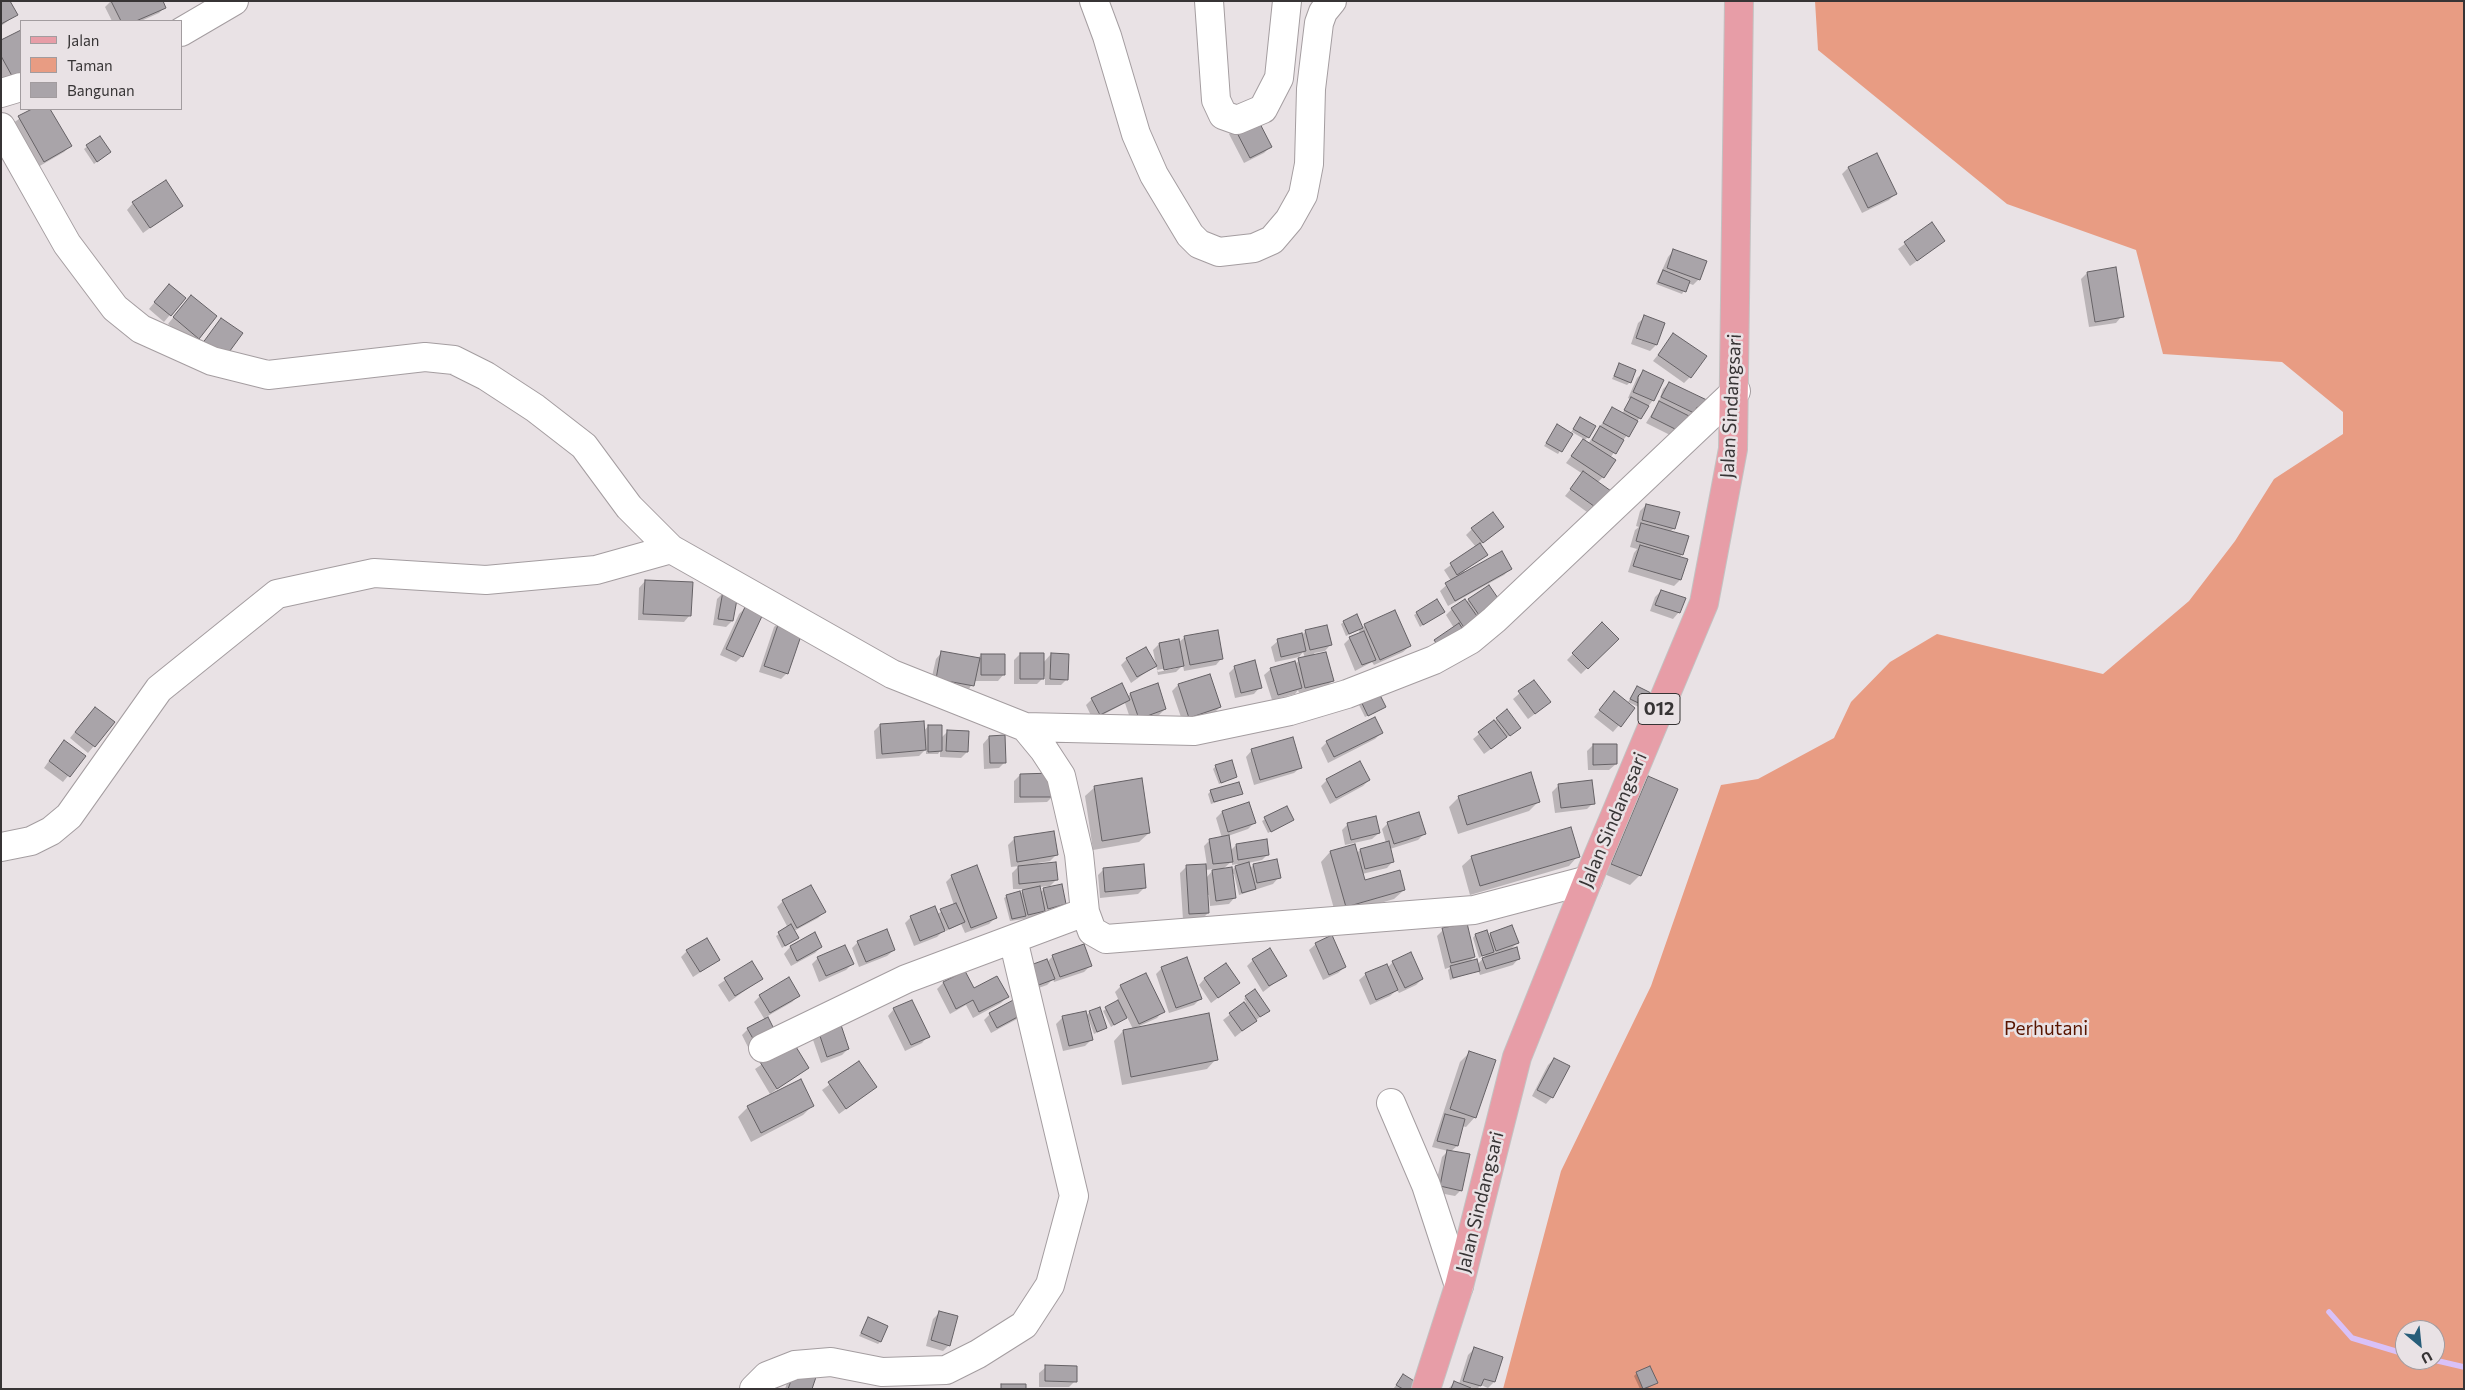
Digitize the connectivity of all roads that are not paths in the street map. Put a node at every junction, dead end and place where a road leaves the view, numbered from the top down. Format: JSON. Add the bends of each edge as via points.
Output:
{"nodes":[{"id":1,"x":234,"y":1,"type":"edge"},
{"id":2,"x":1094,"y":1,"type":"edge"},
{"id":3,"x":1209,"y":1,"type":"edge"},
{"id":4,"x":1287,"y":1,"type":"edge"},
{"id":5,"x":1332,"y":1,"type":"edge"},
{"id":6,"x":1739,"y":1,"type":"edge"},
{"id":7,"x":182,"y":31,"type":"edge"},
{"id":8,"x":20,"y":87,"type":"edge"},
{"id":9,"x":1,"y":93,"type":"edge"},
{"id":10,"x":1,"y":127,"type":"edge"},
{"id":11,"x":1736,"y":391,"type":"junction"},
{"id":12,"x":671,"y":549,"type":"junction"},
{"id":13,"x":1025,"y":727,"type":"junction"},
{"id":14,"x":1,"y":846,"type":"edge"},
{"id":15,"x":1588,"y":880,"type":"junction"},
{"id":16,"x":1085,"y":912,"type":"junction"},
{"id":17,"x":1013,"y":939,"type":"junction"},
{"id":18,"x":763,"y":1048,"type":"dead end"},
{"id":19,"x":1391,"y":1103,"type":"dead end"},
{"id":20,"x":1459,"y":1286,"type":"junction"},
{"id":21,"x":942,"y":1379,"type":"edge"},
{"id":22,"x":754,"y":1389,"type":"edge"},
{"id":23,"x":1426,"y":1389,"type":"edge"}],
"edges":[{"from":1,"to":7,"type":"street"},
{"from":2,"to":5,"type":"street","via":[[1136,134],[1154,175],[1190,235],[1198,244],[1219,252],[1254,248],[1272,240],[1289,220],[1303,195],[1309,164],[1311,89],[1319,23]]},
{"from":3,"to":4,"type":"street","via":[[1216,100],[1223,115],[1237,120],[1264,109],[1279,78]]},
{"from":6,"to":11,"type":"main road","name":"Jalan Sindangsari","number":"012"},
{"from":8,"to":9,"type":"street"},
{"from":10,"to":12,"type":"street","via":[[68,244],[115,308],[141,329],[212,360],[268,375],[424,357],[454,360],[527,402],[584,446],[629,507]]},
{"from":11,"to":13,"type":"street","via":[[1494,620],[1470,640],[1434,660],[1347,694],[1290,711],[1194,731]]},
{"from":11,"to":15,"type":"main road","name":"Jalan Sindangsari","number":"012","via":[[1733,449],[1704,603]]},
{"from":12,"to":13,"type":"street","via":[[892,674]]},
{"from":12,"to":14,"type":"street","via":[[596,570],[486,580],[374,573],[277,594],[159,689],[68,816],[31,841]]},
{"from":13,"to":16,"type":"street","via":[[1061,776],[1079,854]]},
{"from":15,"to":16,"type":"street","via":[[1474,910],[1106,939],[1092,931]]},
{"from":15,"to":20,"type":"main road","name":"Jalan Sindangsari","number":"012","via":[[1517,1056]]},
{"from":16,"to":17,"type":"street"},
{"from":17,"to":18,"type":"street","via":[[906,980]]},
{"from":17,"to":21,"type":"street","via":[[1074,1196],[1050,1285],[1024,1324]]},
{"from":19,"to":20,"type":"street","via":[[1426,1185]]},
{"from":20,"to":23,"type":"main road","name":"Jalan Sindangsari","number":"012"},
{"from":21,"to":22,"type":"street","via":[[831,1362],[795,1365],[768,1376]]}]}
